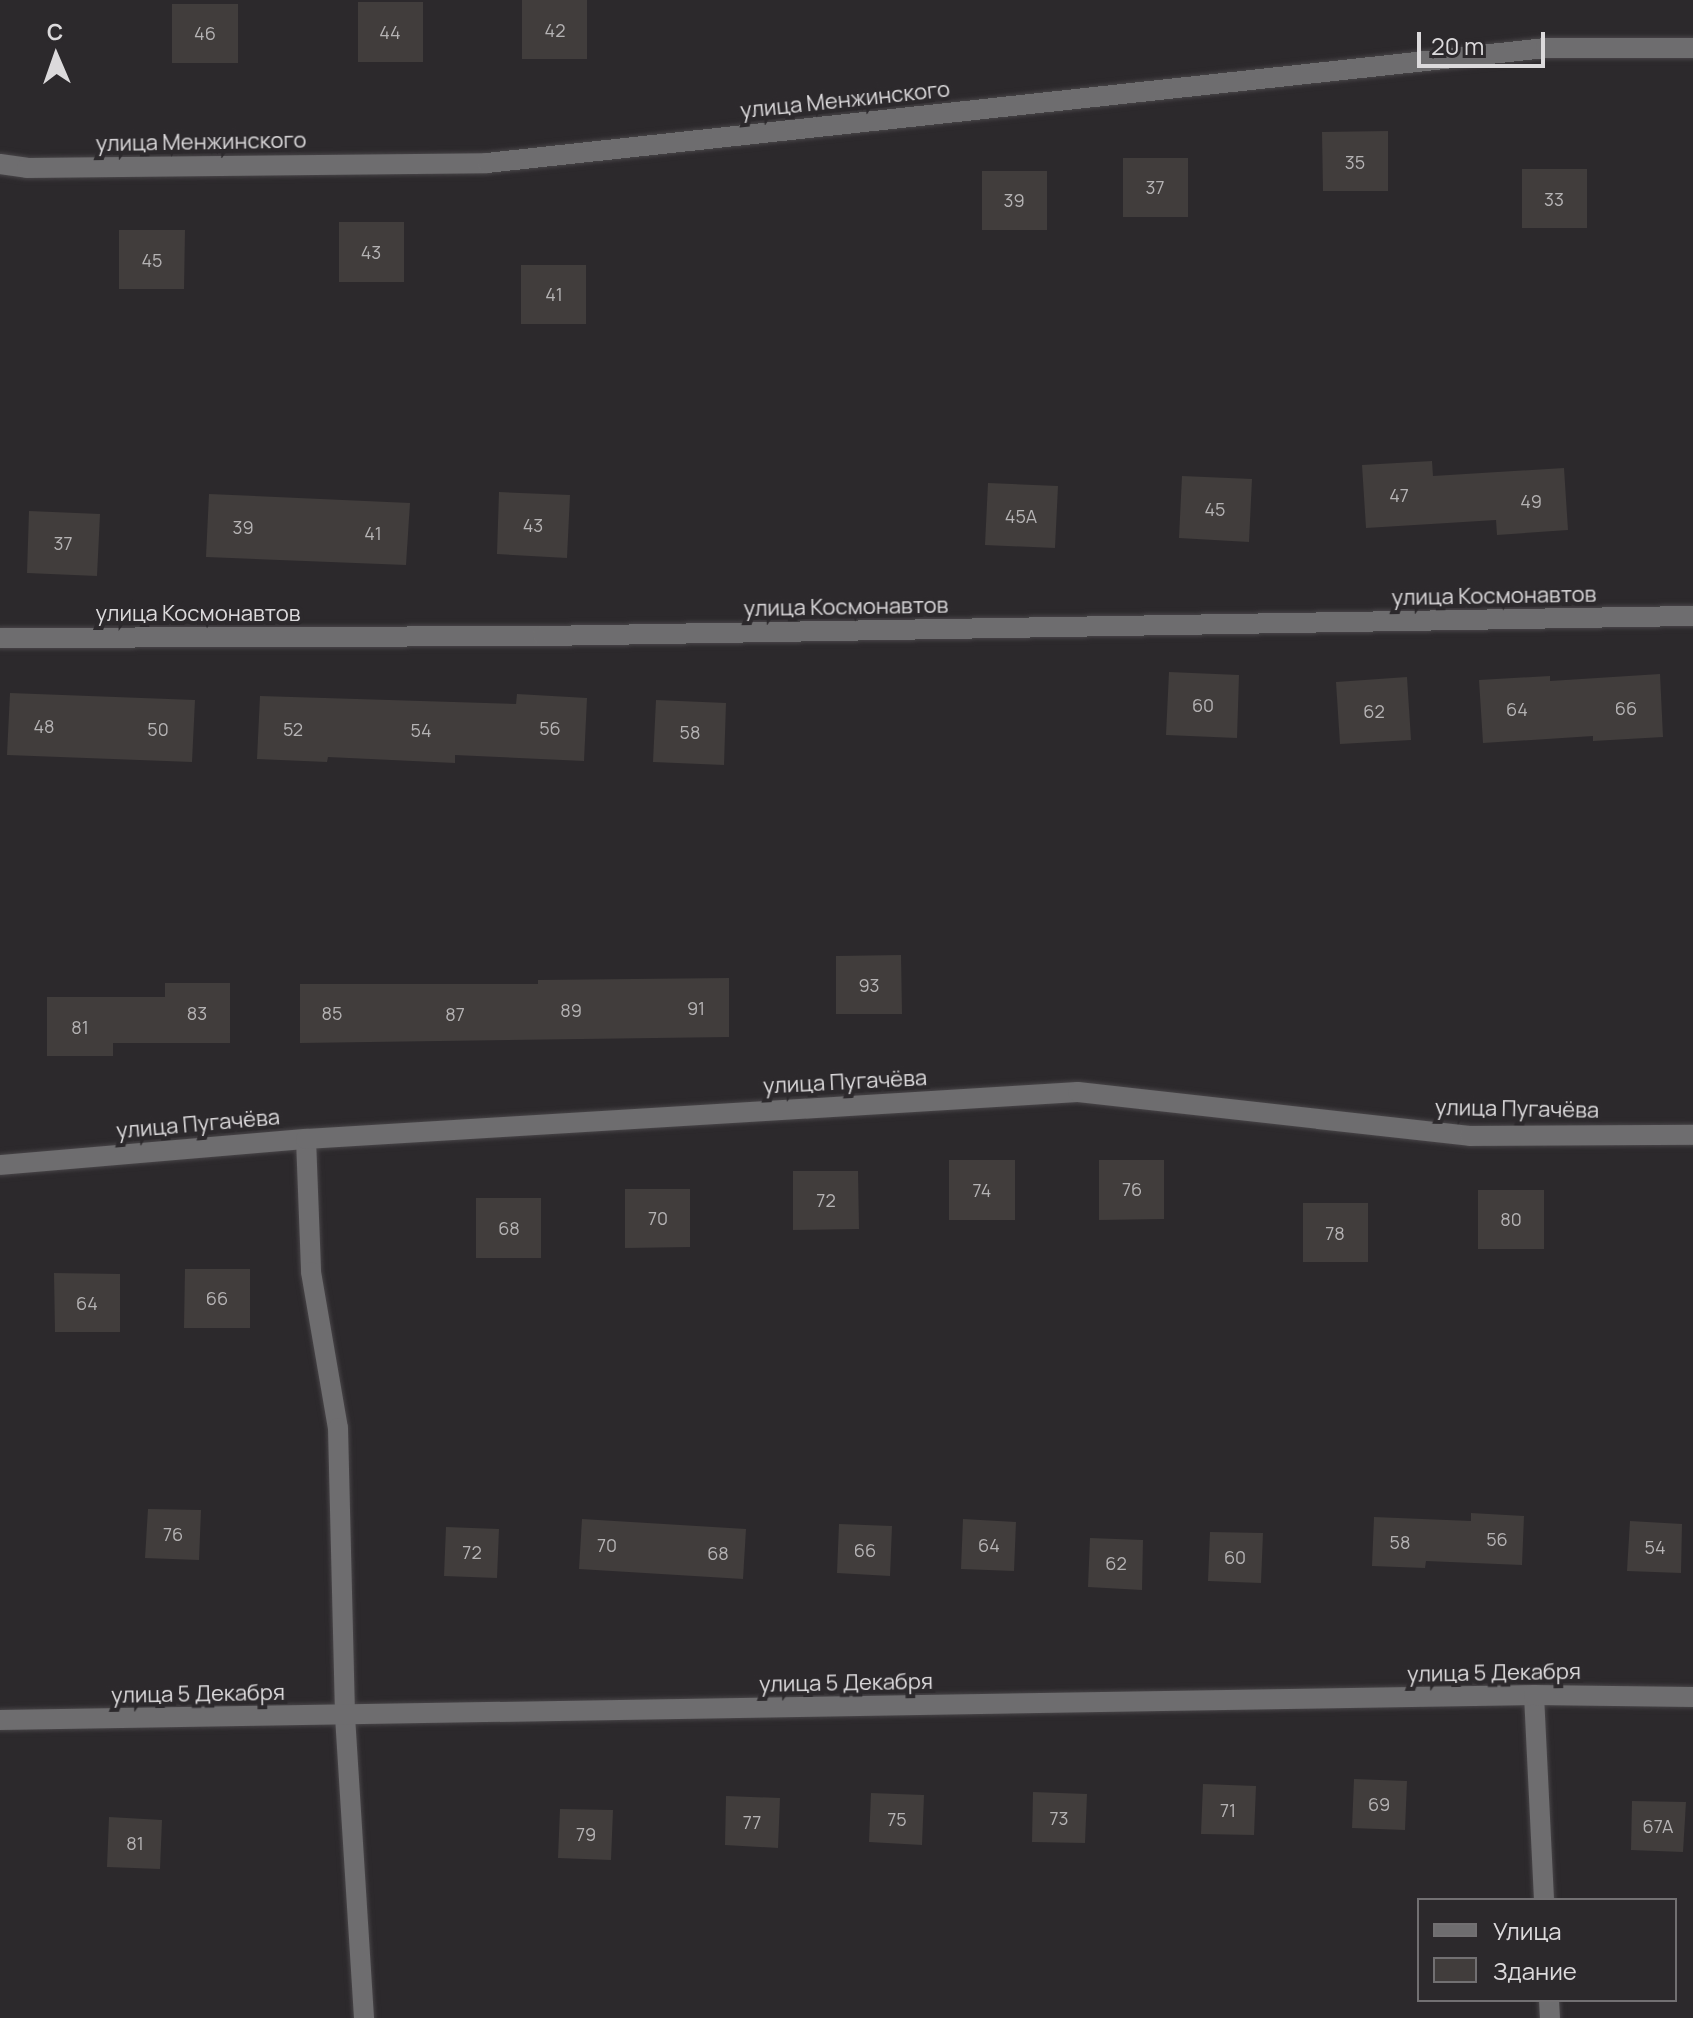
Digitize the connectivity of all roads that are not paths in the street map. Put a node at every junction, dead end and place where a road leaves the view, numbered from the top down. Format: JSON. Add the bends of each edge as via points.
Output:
{"nodes":[{"id":1,"x":1693,"y":48,"type":"edge"},
{"id":2,"x":0,"y":164,"type":"edge"},
{"id":3,"x":1693,"y":616,"type":"edge"},
{"id":4,"x":0,"y":638,"type":"edge"},
{"id":5,"x":1693,"y":1135,"type":"edge"},
{"id":6,"x":306,"y":1139,"type":"junction"},
{"id":7,"x":0,"y":1165,"type":"edge"},
{"id":8,"x":1534,"y":1695,"type":"junction"},
{"id":9,"x":1693,"y":1697,"type":"edge"},
{"id":10,"x":345,"y":1716,"type":"junction"},
{"id":11,"x":0,"y":1720,"type":"edge"},
{"id":12,"x":1544,"y":1898,"type":"edge"},
{"id":13,"x":364,"y":2018,"type":"edge"}],
"edges":[{"from":1,"to":2,"type":"street","name":"улица Менжинского","via":[[1546,48],[487,163],[27,168]]},
{"from":3,"to":4,"type":"street","name":"улица Космонавтов","via":[[543,636]]},
{"from":5,"to":6,"type":"street","name":"улица Пугачёва","via":[[1470,1136],[1078,1092]]},
{"from":6,"to":7,"type":"street","name":"улица Пугачёва"},
{"from":6,"to":10,"type":"street","via":[[311,1272],[338,1428]]},
{"from":8,"to":9,"type":"street","name":"улица 5 Декабря"},
{"from":8,"to":10,"type":"street","name":"улица 5 Декабря"},
{"from":8,"to":12,"type":"street"},
{"from":10,"to":11,"type":"street","name":"улица 5 Декабря"},
{"from":10,"to":13,"type":"street"}]}
